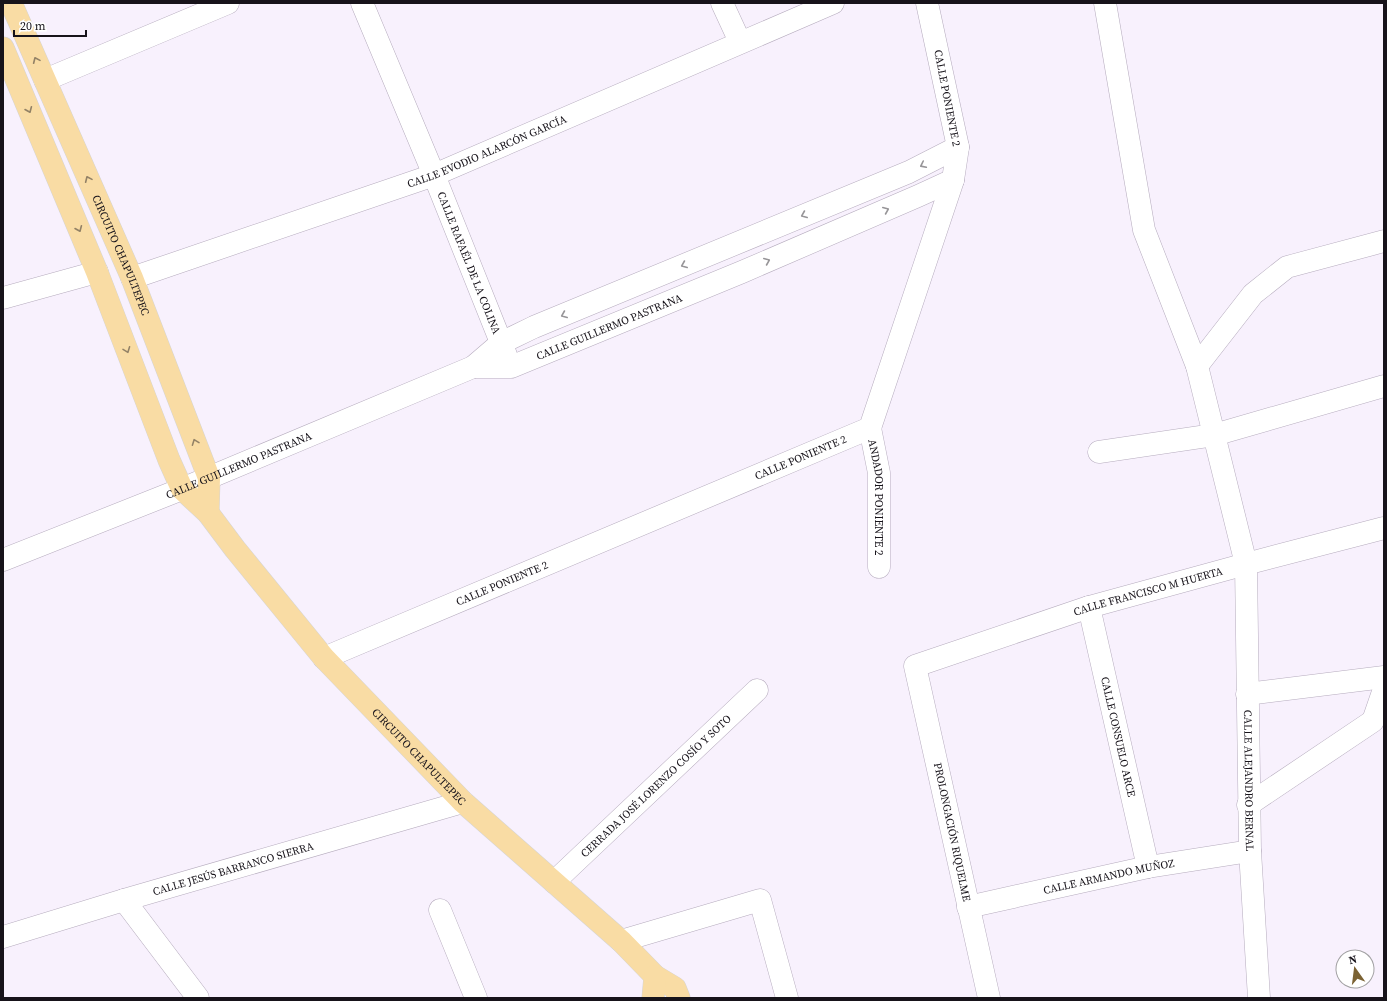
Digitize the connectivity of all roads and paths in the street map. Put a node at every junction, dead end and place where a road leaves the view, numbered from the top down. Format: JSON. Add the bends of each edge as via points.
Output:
{"nodes":[{"id":1,"x":11,"y":3,"type":"edge"},
{"id":2,"x":228,"y":3,"type":"edge"},
{"id":3,"x":362,"y":3,"type":"edge"},
{"id":4,"x":722,"y":3,"type":"edge"},
{"id":5,"x":833,"y":3,"type":"edge"},
{"id":6,"x":927,"y":3,"type":"edge"},
{"id":7,"x":1105,"y":3,"type":"edge"},
{"id":8,"x":740,"y":42,"type":"junction"},
{"id":9,"x":3,"y":48,"type":"edge"},
{"id":10,"x":45,"y":80,"type":"junction"},
{"id":11,"x":958,"y":147,"type":"junction"},
{"id":12,"x":434,"y":175,"type":"junction"},
{"id":13,"x":953,"y":180,"type":"junction"},
{"id":14,"x":1384,"y":241,"type":"edge"},
{"id":15,"x":730,"y":246,"type":"junction"},
{"id":16,"x":97,"y":272,"type":"junction"},
{"id":17,"x":742,"y":272,"type":"junction"},
{"id":18,"x":132,"y":278,"type":"junction"},
{"id":19,"x":3,"y":298,"type":"edge"},
{"id":20,"x":501,"y":343,"type":"junction"},
{"id":21,"x":1197,"y":366,"type":"junction"},
{"id":22,"x":474,"y":367,"type":"junction"},
{"id":23,"x":511,"y":367,"type":"junction"},
{"id":24,"x":1384,"y":386,"type":"edge"},
{"id":25,"x":870,"y":428,"type":"junction"},
{"id":26,"x":1214,"y":435,"type":"junction"},
{"id":27,"x":1099,"y":452,"type":"dead end"},
{"id":28,"x":209,"y":478,"type":"junction"},
{"id":29,"x":182,"y":490,"type":"junction"},
{"id":30,"x":208,"y":513,"type":"junction"},
{"id":31,"x":1384,"y":528,"type":"edge"},
{"id":32,"x":3,"y":560,"type":"edge"},
{"id":33,"x":1246,"y":564,"type":"junction"},
{"id":34,"x":879,"y":567,"type":"dead end"},
{"id":35,"x":1089,"y":607,"type":"junction"},
{"id":36,"x":324,"y":658,"type":"junction"},
{"id":37,"x":915,"y":666,"type":"joint"},
{"id":38,"x":1384,"y":678,"type":"edge"},
{"id":39,"x":1384,"y":689,"type":"edge"},
{"id":40,"x":757,"y":690,"type":"dead end"},
{"id":41,"x":1247,"y":694,"type":"junction"},
{"id":42,"x":463,"y":802,"type":"junction"},
{"id":43,"x":1248,"y":805,"type":"junction"},
{"id":44,"x":1250,"y":851,"type":"junction"},
{"id":45,"x":1148,"y":867,"type":"junction"},
{"id":46,"x":554,"y":882,"type":"junction"},
{"id":47,"x":124,"y":900,"type":"junction"},
{"id":48,"x":968,"y":907,"type":"junction"},
{"id":49,"x":440,"y":910,"type":"dead end"},
{"id":50,"x":3,"y":937,"type":"edge"},
{"id":51,"x":620,"y":941,"type":"junction"},
{"id":52,"x":655,"y":976,"type":"junction"},
{"id":53,"x":198,"y":998,"type":"edge"},
{"id":54,"x":476,"y":998,"type":"edge"},
{"id":55,"x":653,"y":998,"type":"edge"},
{"id":56,"x":679,"y":998,"type":"edge"},
{"id":57,"x":787,"y":998,"type":"edge"},
{"id":58,"x":989,"y":998,"type":"edge"},
{"id":59,"x":1259,"y":998,"type":"edge"}],
"edges":[{"from":10,"to":1,"type":"main road","name":"CIRCUITO CHAPULTEPEC","one_way":true},
{"from":2,"to":10,"type":"street"},
{"from":3,"to":12,"type":"street","name":"CALLE RAFAÉL DE LA COLINA"},
{"from":4,"to":8,"type":"street"},
{"from":5,"to":8,"type":"street","name":"CALLE EVODIO ALARCÓN GARCÍA"},
{"from":6,"to":11,"type":"street","name":"CALLE PONIENTE 2"},
{"from":7,"to":21,"type":"street","name":"CALLE ALEJANDRO BERNAL","via":[[1144,230]]},
{"from":8,"to":12,"type":"street","name":"CALLE EVODIO ALARCÓN GARCÍA"},
{"from":9,"to":16,"type":"main road","name":"CIRCUITO CHAPULTEPEC","one_way":true},
{"from":18,"to":10,"type":"main road","name":"CIRCUITO CHAPULTEPEC","one_way":true},
{"from":11,"to":13,"type":"street","name":"CALLE PONIENTE 2"},
{"from":11,"to":15,"type":"street","name":"CALLE GUILLERMO PASTRANA","one_way":true,"via":[[909,172]]},
{"from":12,"to":18,"type":"street","name":"CALLE EVODIO ALARCÓN GARCÍA"},
{"from":12,"to":20,"type":"street","name":"CALLE RAFAÉL DE LA COLINA"},
{"from":17,"to":13,"type":"street","name":"CALLE GUILLERMO PASTRANA","one_way":true},
{"from":13,"to":25,"type":"street","name":"CALLE PONIENTE 2"},
{"from":14,"to":21,"type":"street","via":[[1287,267],[1252,294]]},
{"from":15,"to":17,"type":"street"},
{"from":15,"to":20,"type":"street","name":"CALLE GUILLERMO PASTRANA","one_way":true},
{"from":16,"to":19,"type":"street"},
{"from":16,"to":29,"type":"main road","name":"CIRCUITO CHAPULTEPEC","one_way":true},
{"from":17,"to":23,"type":"street","name":"CALLE GUILLERMO PASTRANA"},
{"from":28,"to":18,"type":"main road","name":"CIRCUITO CHAPULTEPEC","one_way":true},
{"from":20,"to":22,"type":"street","name":"CALLE GUILLERMO PASTRANA"},
{"from":20,"to":23,"type":"street","name":"CALLE RAFAÉL DE LA COLINA"},
{"from":21,"to":26,"type":"street","name":"CALLE ALEJANDRO BERNAL"},
{"from":22,"to":23,"type":"street","name":"CALLE GUILLERMO PASTRANA"},
{"from":22,"to":28,"type":"street","name":"CALLE GUILLERMO PASTRANA"},
{"from":24,"to":26,"type":"street"},
{"from":25,"to":34,"type":"street","name":"ANDADOR PONIENTE 2","via":[[879,473]]},
{"from":25,"to":36,"type":"street","name":"CALLE PONIENTE 2"},
{"from":26,"to":27,"type":"street"},
{"from":26,"to":33,"type":"street","name":"CALLE ALEJANDRO BERNAL"},
{"from":28,"to":29,"type":"street","name":"CALLE GUILLERMO PASTRANA"},
{"from":28,"to":30,"type":"main road","name":"CIRCUITO CHAPULTEPEC"},
{"from":29,"to":30,"type":"main road","name":"CIRCUITO CHAPULTEPEC"},
{"from":29,"to":32,"type":"street","name":"CALLE GUILLERMO PASTRANA"},
{"from":30,"to":36,"type":"main road","name":"CIRCUITO CHAPULTEPEC"},
{"from":31,"to":33,"type":"street","name":"CALLE FRANCISCO M HUERTA"},
{"from":33,"to":35,"type":"street","name":"CALLE FRANCISCO M HUERTA"},
{"from":33,"to":41,"type":"street","name":"CALLE ALEJANDRO BERNAL"},
{"from":35,"to":37,"type":"street","name":"CALLE FRANCISCO M HUERTA"},
{"from":35,"to":45,"type":"street","name":"CALLE CONSUELO ARCE"},
{"from":36,"to":42,"type":"main road","name":"CIRCUITO CHAPULTEPEC"},
{"from":37,"to":48,"type":"street","name":"PROLONGACIÓN RIQUELME"},
{"from":38,"to":41,"type":"street"},
{"from":39,"to":43,"type":"street","via":[[1373,721]]},
{"from":40,"to":46,"type":"street","name":"CERRADA JOSÉ LORENZO COSÍO Y SOTO"},
{"from":41,"to":43,"type":"street","name":"CALLE ALEJANDRO BERNAL"},
{"from":42,"to":46,"type":"main road","name":"CIRCUITO CHAPULTEPEC"},
{"from":42,"to":47,"type":"street","name":"CALLE JESÚS BARRANCO SIERRA"},
{"from":43,"to":44,"type":"street","name":"CALLE ALEJANDRO BERNAL"},
{"from":44,"to":45,"type":"street","name":"CALLE ARMANDO MUÑOZ"},
{"from":44,"to":59,"type":"street","name":"CALLE ALEJANDRO BERNAL"},
{"from":45,"to":48,"type":"street","name":"CALLE ARMANDO MUÑOZ"},
{"from":46,"to":51,"type":"main road","name":"CIRCUITO CHAPULTEPEC"},
{"from":47,"to":50,"type":"street","name":"CALLE JESÚS BARRANCO SIERRA"},
{"from":47,"to":53,"type":"street"},
{"from":48,"to":58,"type":"street","name":"PROLONGACIÓN RIQUELME"},
{"from":49,"to":54,"type":"street"},
{"from":51,"to":52,"type":"main road","name":"CIRCUITO CHAPULTEPEC"},
{"from":51,"to":57,"type":"street","via":[[760,900]]},
{"from":52,"to":55,"type":"main road"},
{"from":52,"to":56,"type":"main road","name":"CIRCUITO CHAPULTEPEC","via":[[675,988]]}]}
